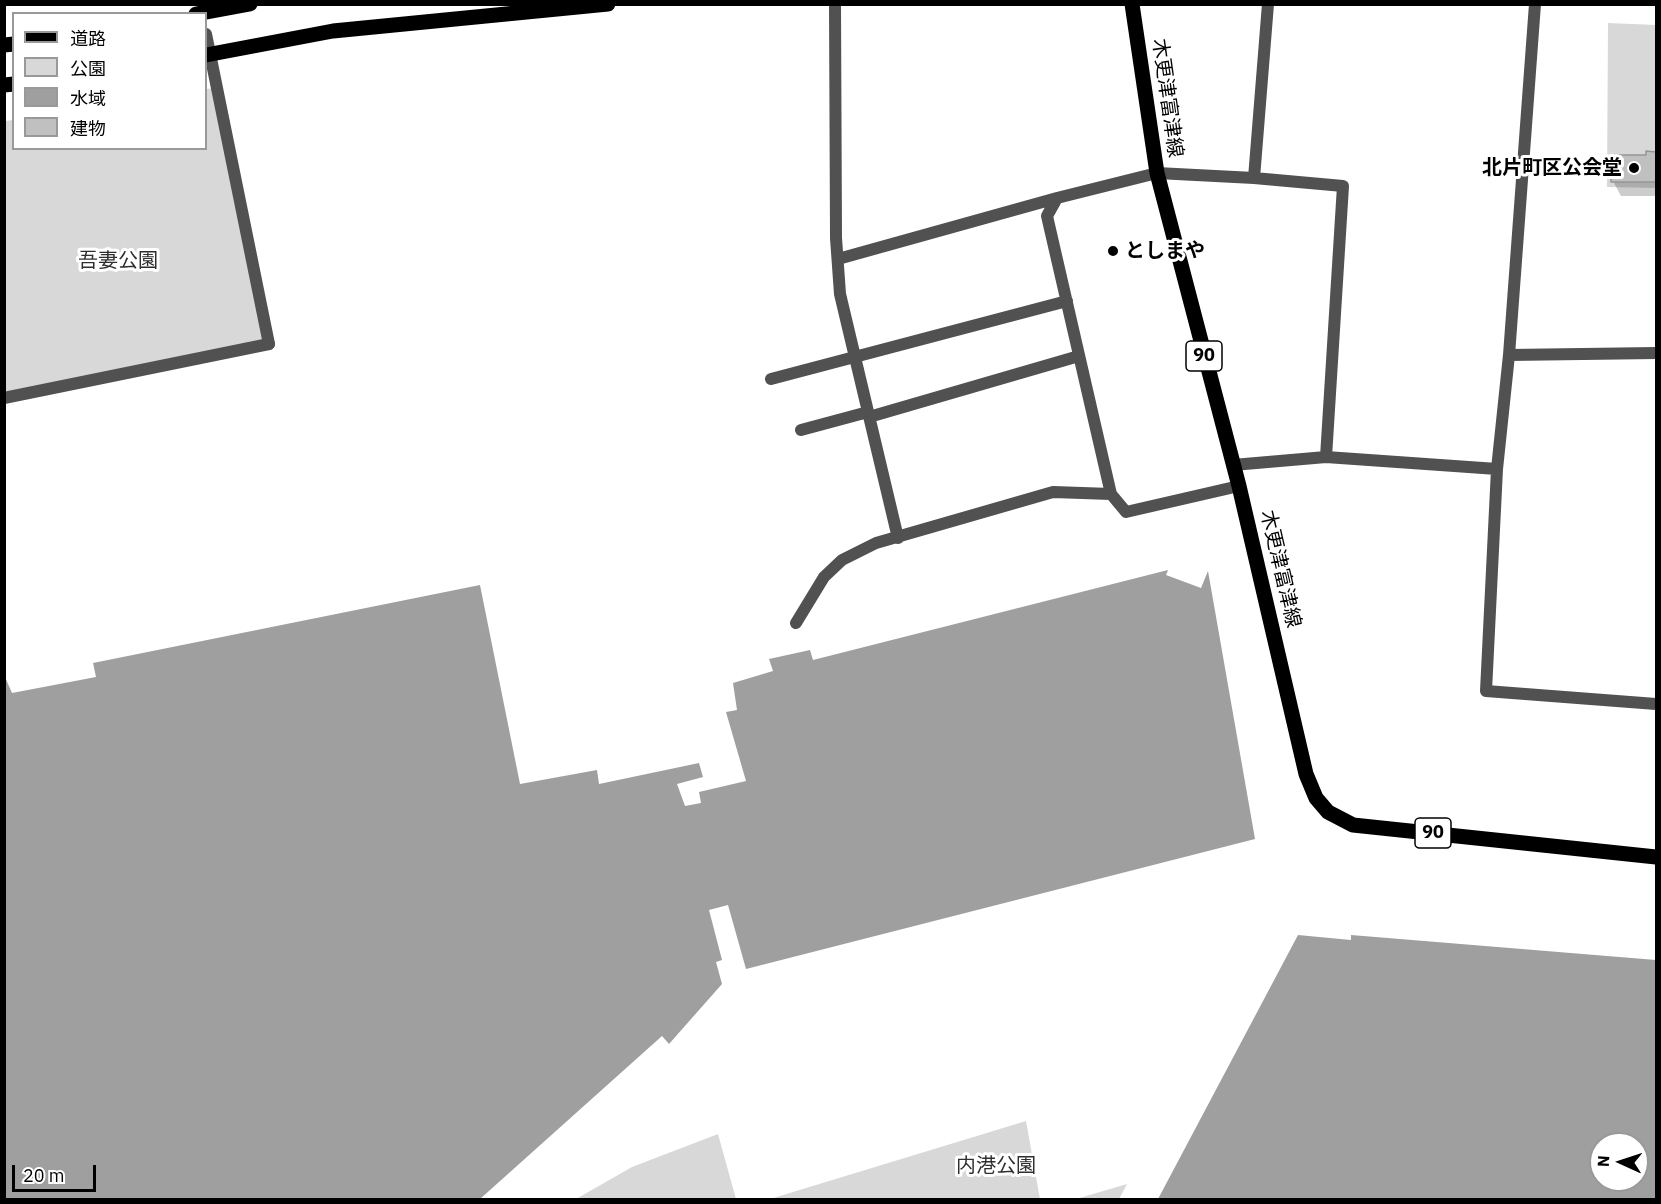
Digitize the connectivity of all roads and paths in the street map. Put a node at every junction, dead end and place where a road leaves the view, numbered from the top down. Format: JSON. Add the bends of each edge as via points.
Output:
{"nodes":[{"id":1,"x":250,"y":4,"type":"edge"},
{"id":2,"x":608,"y":4,"type":"edge"},
{"id":3,"x":836,"y":4,"type":"edge"},
{"id":4,"x":1132,"y":4,"type":"edge"},
{"id":5,"x":1268,"y":4,"type":"edge"},
{"id":6,"x":1535,"y":4,"type":"edge"},
{"id":7,"x":206,"y":12,"type":"edge"},
{"id":8,"x":207,"y":55,"type":"edge"},
{"id":9,"x":1157,"y":173,"type":"junction"},
{"id":10,"x":1254,"y":178,"type":"junction"},
{"id":11,"x":1057,"y":198,"type":"junction"},
{"id":12,"x":838,"y":259,"type":"junction"},
{"id":13,"x":1067,"y":301,"type":"junction"},
{"id":14,"x":1656,"y":353,"type":"edge"},
{"id":15,"x":1509,"y":355,"type":"junction"},
{"id":16,"x":1079,"y":356,"type":"junction"},
{"id":17,"x":855,"y":358,"type":"junction"},
{"id":18,"x":771,"y":379,"type":"dead end"},
{"id":19,"x":4,"y":398,"type":"edge"},
{"id":20,"x":868,"y":414,"type":"junction"},
{"id":21,"x":801,"y":430,"type":"dead end"},
{"id":22,"x":1326,"y":457,"type":"junction"},
{"id":23,"x":1233,"y":465,"type":"junction"},
{"id":24,"x":1497,"y":469,"type":"junction"},
{"id":25,"x":1239,"y":486,"type":"junction"},
{"id":26,"x":1111,"y":494,"type":"junction"},
{"id":27,"x":898,"y":538,"type":"junction"},
{"id":28,"x":796,"y":623,"type":"dead end"},
{"id":29,"x":1656,"y":704,"type":"edge"},
{"id":30,"x":1656,"y":857,"type":"edge"}],
"edges":[{"from":1,"to":7,"type":"main road"},
{"from":2,"to":8,"type":"main road","via":[[333,31]]},
{"from":3,"to":12,"type":"street"},
{"from":4,"to":9,"type":"main road","name":"木更津富津線","number":"90"},
{"from":5,"to":10,"type":"street"},
{"from":6,"to":15,"type":"street"},
{"from":8,"to":19,"type":"street","via":[[269,344]]},
{"from":9,"to":10,"type":"street"},
{"from":9,"to":11,"type":"street"},
{"from":9,"to":23,"type":"main road","name":"木更津富津線","number":"90"},
{"from":10,"to":22,"type":"street","via":[[1343,186]]},
{"from":11,"to":12,"type":"street"},
{"from":11,"to":13,"type":"street","via":[[1047,216]]},
{"from":12,"to":17,"type":"street","via":[[840,294]]},
{"from":13,"to":16,"type":"street"},
{"from":13,"to":17,"type":"street"},
{"from":14,"to":15,"type":"street"},
{"from":15,"to":24,"type":"street"},
{"from":16,"to":20,"type":"street"},
{"from":16,"to":26,"type":"street"},
{"from":17,"to":18,"type":"street"},
{"from":17,"to":20,"type":"street"},
{"from":20,"to":21,"type":"street"},
{"from":20,"to":27,"type":"street"},
{"from":22,"to":23,"type":"street"},
{"from":22,"to":24,"type":"street"},
{"from":23,"to":25,"type":"main road","name":"木更津富津線","number":"90"},
{"from":24,"to":29,"type":"street","via":[[1486,691]]},
{"from":25,"to":26,"type":"street","via":[[1126,512]]},
{"from":25,"to":30,"type":"main road","name":"木更津富津線","number":"90","via":[[1306,774],[1328,812],[1353,825]]},
{"from":26,"to":27,"type":"street","via":[[1053,492]]},
{"from":27,"to":28,"type":"street","via":[[876,543],[842,560],[824,577]]}]}
